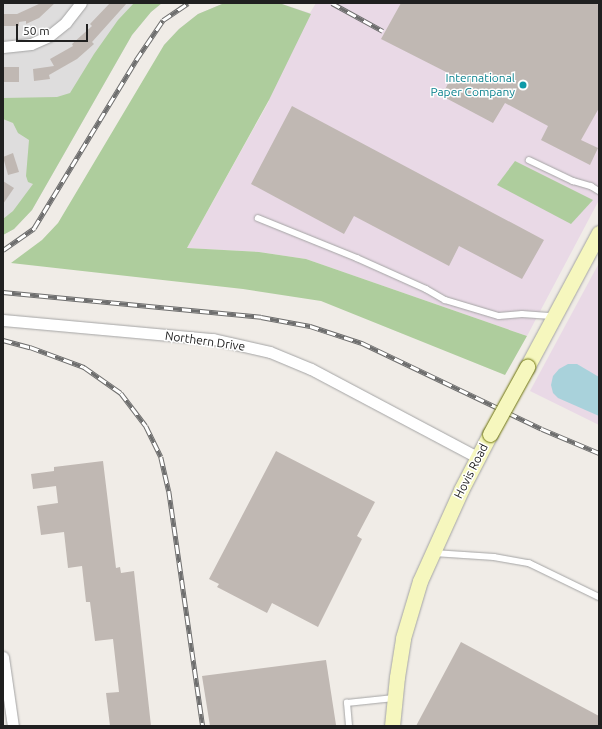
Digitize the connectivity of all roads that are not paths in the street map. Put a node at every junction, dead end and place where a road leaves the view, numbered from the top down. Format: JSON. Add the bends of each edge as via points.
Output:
{"nodes":[{"id":1,"x":81,"y":3,"type":"edge"},
{"id":2,"x":3,"y":47,"type":"edge"},
{"id":3,"x":529,"y":160,"type":"dead end"},
{"id":4,"x":599,"y":191,"type":"edge"},
{"id":5,"x":258,"y":218,"type":"dead end"},
{"id":6,"x":599,"y":233,"type":"edge"},
{"id":7,"x":554,"y":316,"type":"junction"},
{"id":8,"x":3,"y":320,"type":"edge"},
{"id":9,"x":477,"y":457,"type":"junction"},
{"id":10,"x":431,"y":553,"type":"junction"},
{"id":11,"x":599,"y":598,"type":"edge"},
{"id":12,"x":3,"y":657,"type":"edge"},
{"id":13,"x":394,"y":698,"type":"junction"},
{"id":14,"x":13,"y":726,"type":"edge"},
{"id":15,"x":349,"y":726,"type":"edge"},
{"id":16,"x":392,"y":726,"type":"edge"}],
"edges":[{"from":1,"to":2,"type":"street","via":[[66,22],[49,36],[31,44]]},
{"from":3,"to":4,"type":"lane"},
{"from":5,"to":7,"type":"lane","via":[[364,261],[445,300],[499,316]]},
{"from":6,"to":7,"type":"street","name":"Hovis Road"},
{"from":7,"to":9,"type":"street","name":"Hovis Road","bridge":true},
{"from":8,"to":9,"type":"street","name":"Northern Drive","via":[[214,339],[270,352],[311,369]]},
{"from":9,"to":10,"type":"street","name":"Hovis Road"},
{"from":10,"to":11,"type":"lane","via":[[529,563]]},
{"from":10,"to":13,"type":"street","name":"Hovis Road","via":[[403,638]]},
{"from":12,"to":14,"type":"street"},
{"from":13,"to":15,"type":"lane","via":[[348,703]]},
{"from":13,"to":16,"type":"street","name":"Hovis Road"}]}
